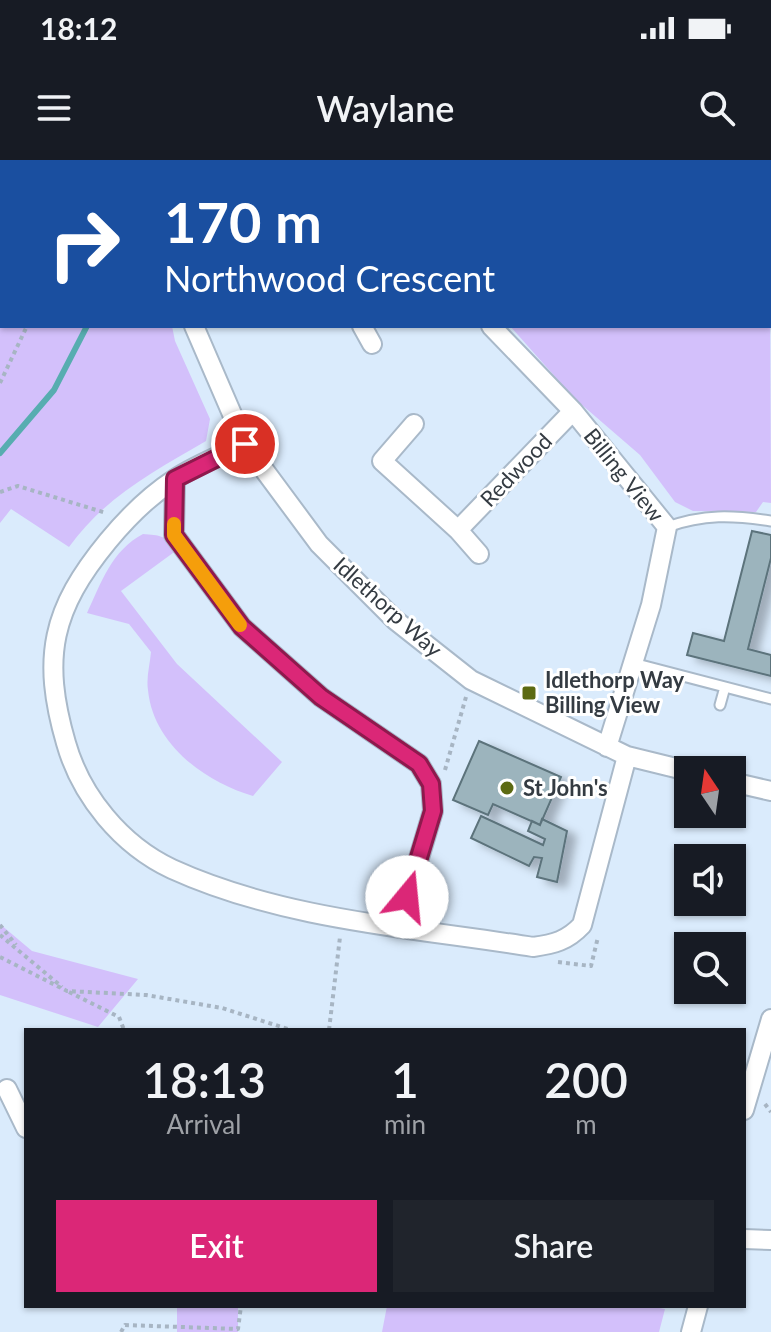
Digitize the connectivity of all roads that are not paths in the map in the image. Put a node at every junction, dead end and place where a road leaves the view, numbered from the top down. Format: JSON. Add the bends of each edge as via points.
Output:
{"nodes":[{"id":1,"x":195,"y":328,"type":"edge"},
{"id":2,"x":363,"y":328,"type":"edge"},
{"id":3,"x":493,"y":328,"type":"edge"},
{"id":4,"x":372,"y":344,"type":"dead end"},
{"id":5,"x":573,"y":411,"type":"junction"},
{"id":6,"x":414,"y":424,"type":"dead end"},
{"id":7,"x":245,"y":444,"type":"junction"},
{"id":8,"x":175,"y":479,"type":"junction"},
{"id":9,"x":771,"y":521,"type":"edge"},
{"id":10,"x":667,"y":527,"type":"junction"},
{"id":11,"x":458,"y":530,"type":"junction"},
{"id":12,"x":479,"y":554,"type":"dead end"},
{"id":13,"x":633,"y":663,"type":"junction"},
{"id":14,"x":725,"y":687,"type":"junction"},
{"id":15,"x":771,"y":699,"type":"edge"},
{"id":16,"x":720,"y":705,"type":"dead end"},
{"id":17,"x":607,"y":747,"type":"junction"},
{"id":18,"x":627,"y":756,"type":"junction"},
{"id":19,"x":674,"y":768,"type":"edge"},
{"id":20,"x":746,"y":785,"type":"edge"},
{"id":21,"x":771,"y":791,"type":"edge"},
{"id":22,"x":399,"y":925,"type":"junction"},
{"id":23,"x":771,"y":1019,"type":"edge"},
{"id":24,"x":4,"y":1095,"type":"edge"},
{"id":25,"x":746,"y":1103,"type":"edge"},
{"id":26,"x":24,"y":1125,"type":"edge"},
{"id":27,"x":746,"y":1239,"type":"edge"},
{"id":28,"x":771,"y":1240,"type":"edge"},
{"id":29,"x":697,"y":1308,"type":"edge"},
{"id":30,"x":691,"y":1332,"type":"edge"}],
"edges":[{"from":1,"to":7,"type":"street","name":"Idlethorp Way"},
{"from":2,"to":4,"type":"street"},
{"from":3,"to":5,"type":"street","name":"Billing View"},
{"from":5,"to":10,"type":"street","name":"Billing View"},
{"from":5,"to":11,"type":"street","name":"Redwood"},
{"from":6,"to":11,"type":"street","via":[[382,461]]},
{"from":7,"to":8,"type":"street"},
{"from":7,"to":17,"type":"street","name":"Idlethorp Way","via":[[319,544],[395,620],[471,680]]},
{"from":8,"to":22,"type":"street","via":[[174,535],[242,627],[321,697],[419,764],[431,784],[433,811]]},
{"from":8,"to":22,"type":"street","via":[[129,516],[78,578],[59,622],[52,675],[73,767],[97,807],[127,840],[171,868],[233,891],[342,918]]},
{"from":9,"to":10,"type":"lane","via":[[724,514]]},
{"from":10,"to":13,"type":"street","name":"Billing View"},
{"from":11,"to":12,"type":"street"},
{"from":13,"to":14,"type":"lane"},
{"from":13,"to":17,"type":"street","name":"Billing View"},
{"from":14,"to":15,"type":"lane"},
{"from":14,"to":16,"type":"lane"},
{"from":17,"to":18,"type":"street","name":"Idlethorp Way"},
{"from":18,"to":19,"type":"street","name":"Idlethorp Way"},
{"from":18,"to":22,"type":"street","via":[[582,925],[570,938],[533,947]]},
{"from":20,"to":21,"type":"street"},
{"from":23,"to":25,"type":"street"},
{"from":24,"to":26,"type":"street"},
{"from":27,"to":28,"type":"street"},
{"from":29,"to":30,"type":"street"}]}
